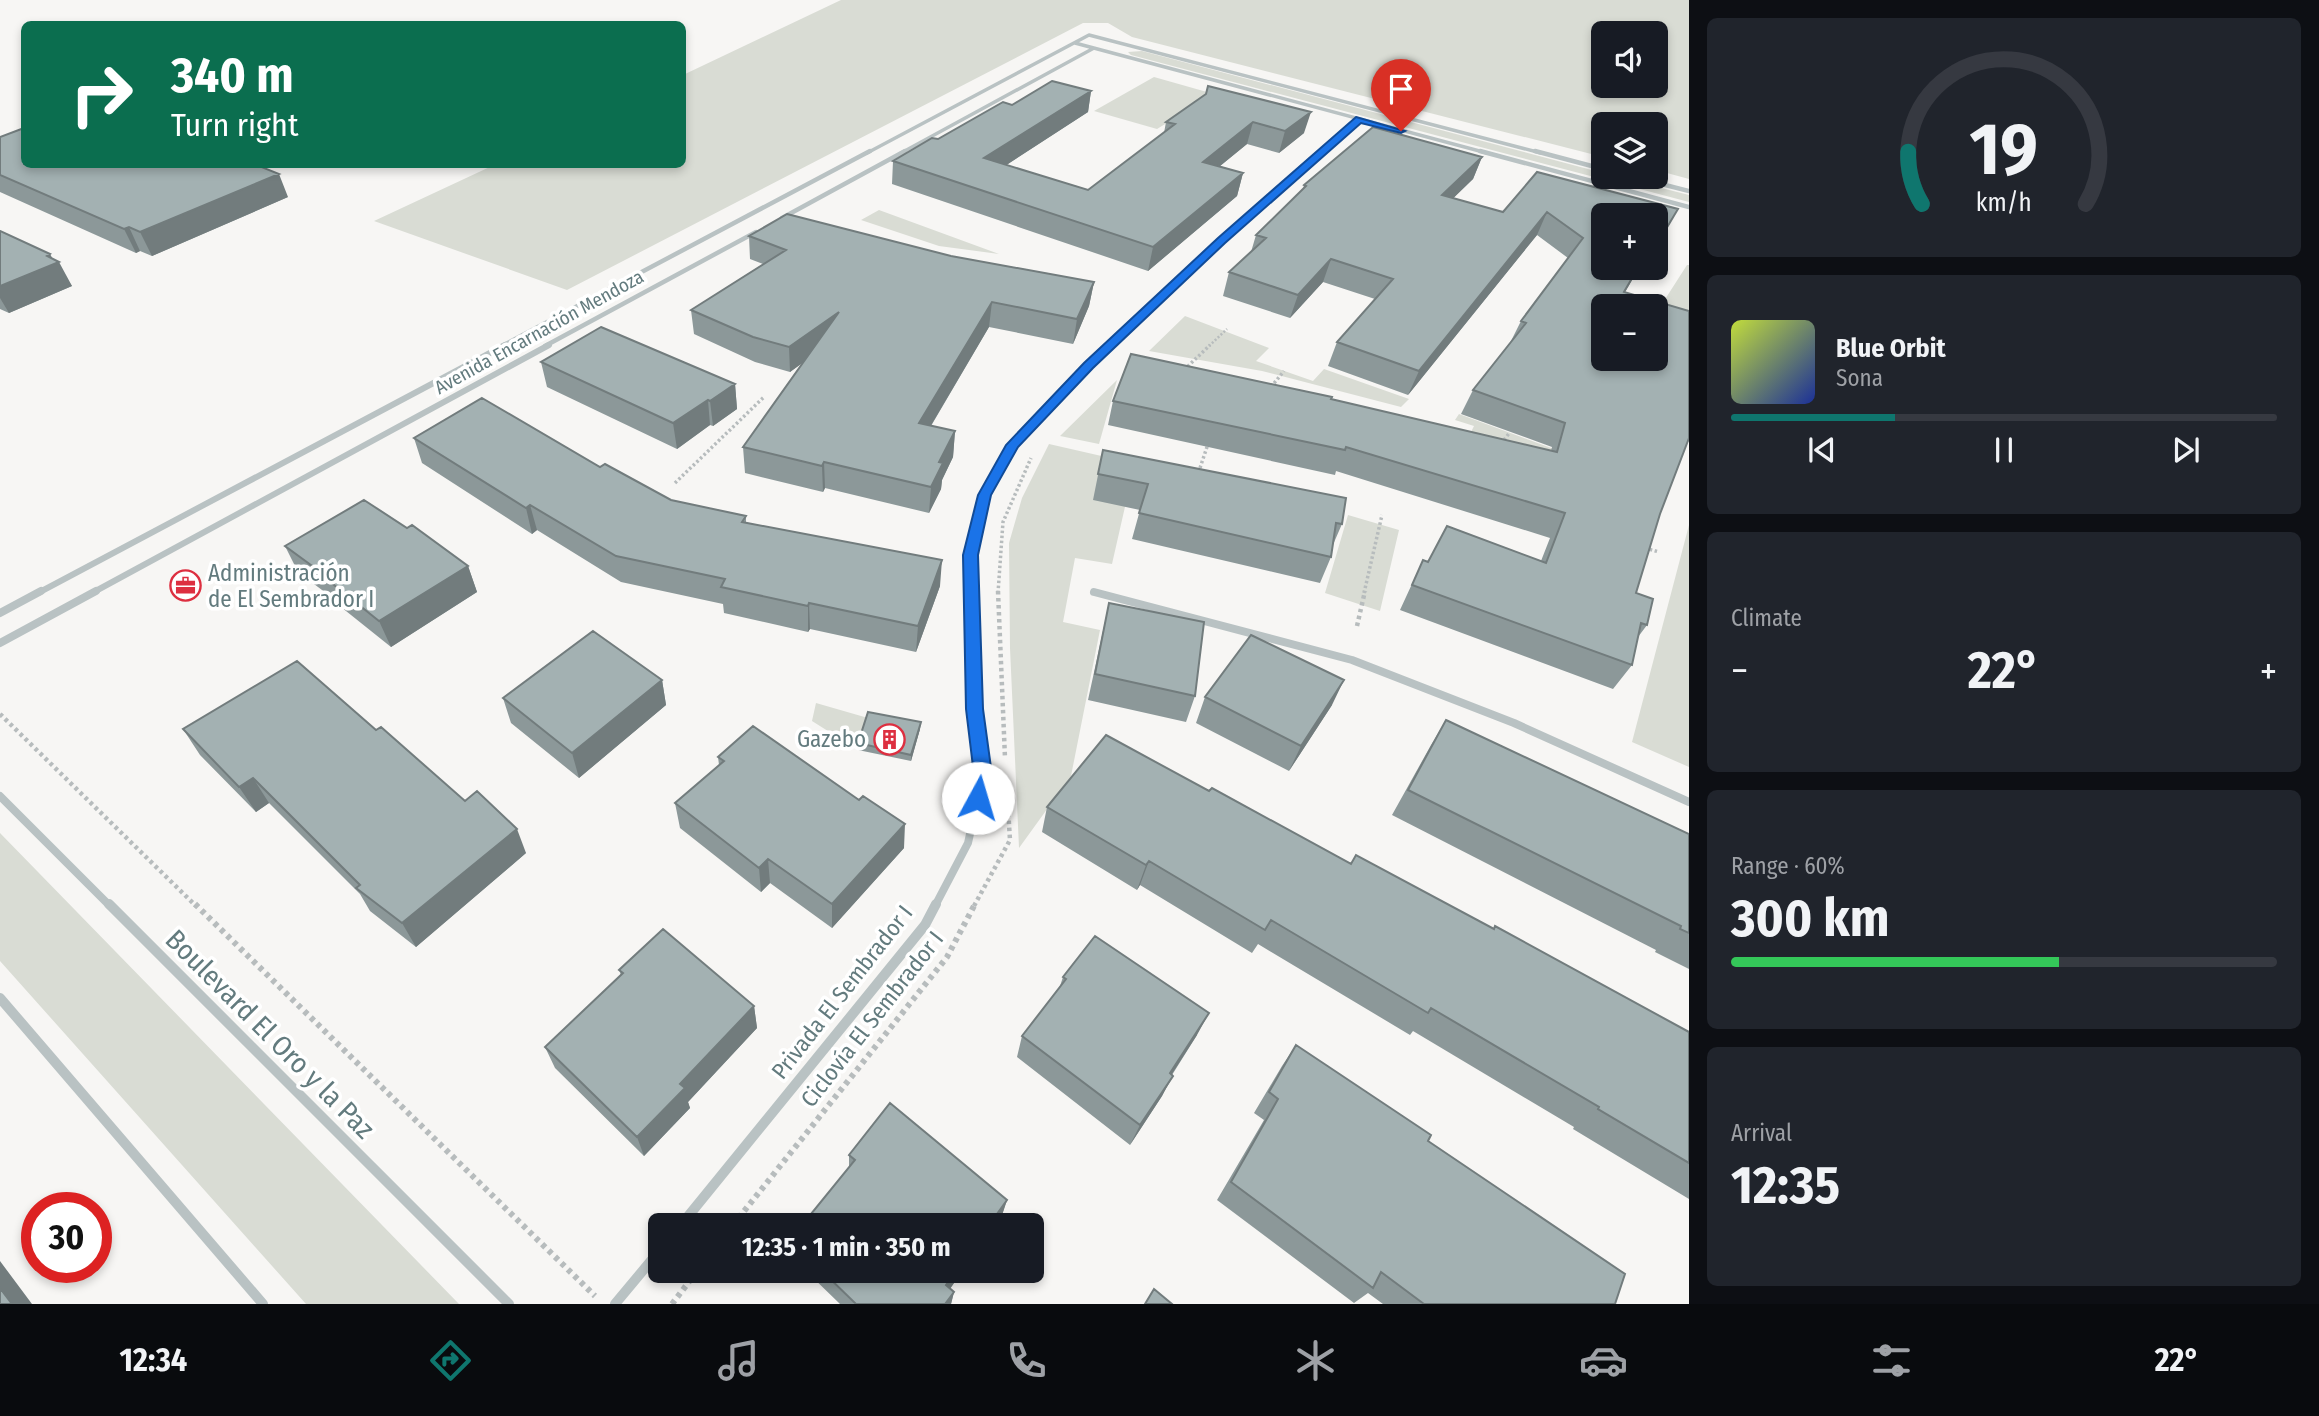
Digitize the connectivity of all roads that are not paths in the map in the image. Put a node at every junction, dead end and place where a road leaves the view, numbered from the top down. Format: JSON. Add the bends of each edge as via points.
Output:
{"nodes":[{"id":1,"x":1075,"y":43,"type":"junction"},
{"id":2,"x":1094,"y":48,"type":"junction"},
{"id":3,"x":1359,"y":119,"type":"junction"},
{"id":4,"x":1591,"y":166,"type":"edge"},
{"id":5,"x":1668,"y":186,"type":"edge"},
{"id":6,"x":1689,"y":191,"type":"edge"},
{"id":7,"x":1689,"y":208,"type":"edge"},
{"id":8,"x":770,"y":225,"type":"edge"},
{"id":9,"x":758,"y":231,"type":"edge"},
{"id":10,"x":1094,"y":592,"type":"dead end"},
{"id":11,"x":0,"y":613,"type":"edge"},
{"id":12,"x":0,"y":643,"type":"edge"},
{"id":13,"x":0,"y":796,"type":"edge"},
{"id":14,"x":1689,"y":802,"type":"edge"},
{"id":15,"x":0,"y":998,"type":"edge"},
{"id":16,"x":691,"y":1213,"type":"edge"},
{"id":17,"x":648,"y":1264,"type":"edge"},
{"id":18,"x":263,"y":1304,"type":"edge"},
{"id":19,"x":509,"y":1304,"type":"edge"},
{"id":20,"x":615,"y":1304,"type":"edge"}],
"edges":[{"from":1,"to":2,"type":"street"},
{"from":1,"to":4,"type":"street","name":"Avenida Encarnación Mendoza","via":[[1089,35]]},
{"from":1,"to":11,"type":"street","name":"Avenida Encarnación Mendoza"},
{"from":2,"to":3,"type":"street"},
{"from":2,"to":8,"type":"street"},
{"from":3,"to":7,"type":"street"},
{"from":3,"to":16,"type":"street","name":"Privada El Sembrador I","via":[[1221,241],[1012,445],[985,495],[970,555],[975,709],[983,775],[968,843],[925,925]]},
{"from":5,"to":6,"type":"street"},
{"from":9,"to":12,"type":"street","name":"Avenida Encarnación Mendoza"},
{"from":10,"to":14,"type":"street","via":[[1352,660],[1514,723]]},
{"from":13,"to":19,"type":"street","name":"Boulevard El Oro y la Paz"},
{"from":15,"to":18,"type":"street"},
{"from":17,"to":20,"type":"street"}]}
